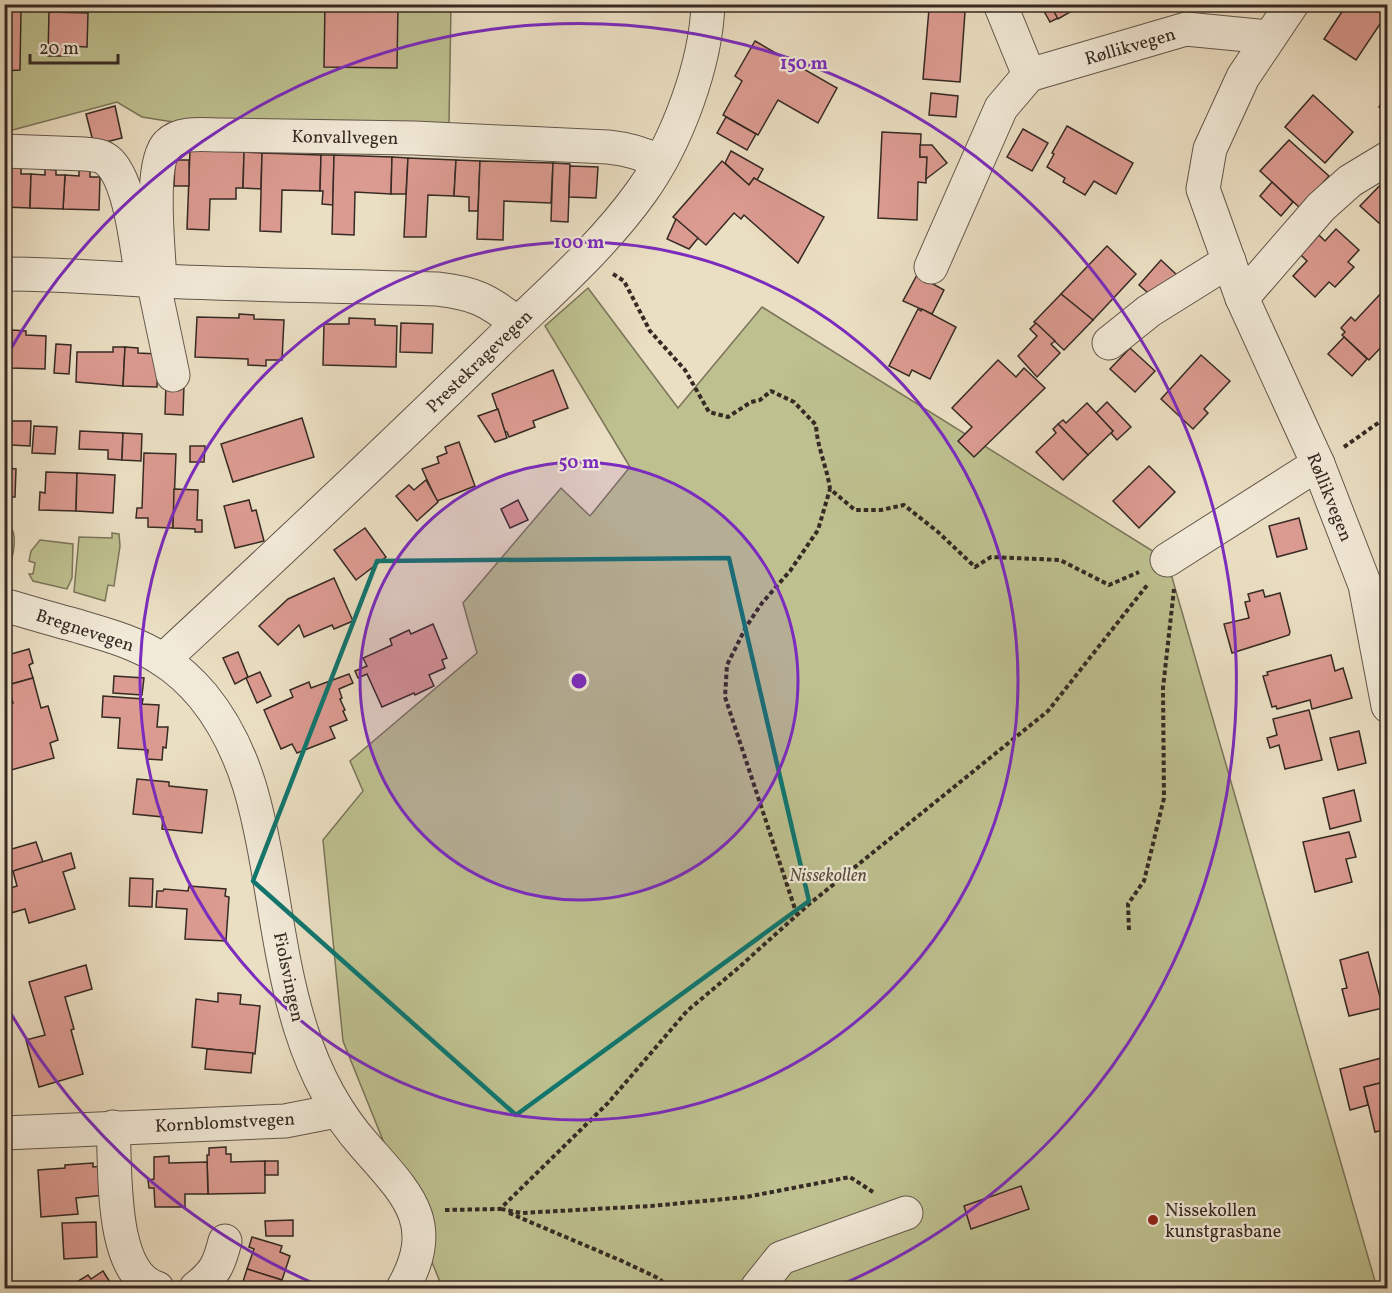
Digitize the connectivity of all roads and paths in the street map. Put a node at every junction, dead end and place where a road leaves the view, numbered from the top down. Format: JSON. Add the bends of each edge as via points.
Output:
{"nodes":[{"id":1,"x":708,"y":4,"type":"edge"},
{"id":2,"x":1000,"y":4,"type":"edge"},
{"id":3,"x":1292,"y":4,"type":"edge"},
{"id":4,"x":1268,"y":37,"type":"junction"},
{"id":5,"x":1029,"y":75,"type":"junction"},
{"id":6,"x":4,"y":151,"type":"edge"},
{"id":7,"x":1388,"y":158,"type":"edge"},
{"id":8,"x":660,"y":162,"type":"junction"},
{"id":9,"x":588,"y":256,"type":"junction"},
{"id":10,"x":1229,"y":261,"type":"junction"},
{"id":11,"x":931,"y":267,"type":"dead end"},
{"id":12,"x":4,"y":274,"type":"edge"},
{"id":13,"x":152,"y":280,"type":"junction"},
{"id":14,"x":1242,"y":298,"type":"junction"},
{"id":15,"x":518,"y":323,"type":"junction"},
{"id":16,"x":1109,"y":343,"type":"dead end"},
{"id":17,"x":174,"y":375,"type":"dead end"},
{"id":18,"x":1388,"y":417,"type":"edge"},
{"id":19,"x":1318,"y":465,"type":"junction"},
{"id":20,"x":830,"y":489,"type":"junction"},
{"id":21,"x":1167,"y":560,"type":"junction"},
{"id":22,"x":4,"y":605,"type":"edge"},
{"id":23,"x":163,"y":660,"type":"junction"},
{"id":24,"x":1388,"y":706,"type":"edge"},
{"id":25,"x":797,"y":915,"type":"junction"},
{"id":26,"x":1129,"y":930,"type":"dead end"},
{"id":27,"x":336,"y":1111,"type":"junction"},
{"id":28,"x":113,"y":1127,"type":"junction"},
{"id":29,"x":4,"y":1133,"type":"edge"},
{"id":30,"x":500,"y":1209,"type":"junction"},
{"id":31,"x":439,"y":1210,"type":"dead end"},
{"id":32,"x":906,"y":1213,"type":"joint"},
{"id":33,"x":225,"y":1241,"type":"dead end"},
{"id":34,"x":158,"y":1288,"type":"edge"},
{"id":35,"x":196,"y":1288,"type":"edge"},
{"id":36,"x":403,"y":1288,"type":"edge"},
{"id":37,"x":670,"y":1288,"type":"edge"},
{"id":38,"x":758,"y":1288,"type":"edge"}],
"edges":[{"from":1,"to":8,"type":"street","name":"Prestekragevegen","via":[[694,82]]},
{"from":2,"to":5,"type":"street"},
{"from":3,"to":4,"type":"street","name":"Røllikvegen"},
{"from":4,"to":5,"type":"street","name":"Røllikvegen","via":[[1186,29]]},
{"from":4,"to":10,"type":"street","name":"Røllikvegen","via":[[1243,77],[1210,149],[1203,189]]},
{"from":5,"to":11,"type":"street","via":[[1001,108]]},
{"from":6,"to":13,"type":"street","via":[[85,154],[106,159],[127,193]]},
{"from":7,"to":14,"type":"street","via":[[1350,181],[1321,207]]},
{"from":8,"to":9,"type":"street","name":"Prestekragevegen"},
{"from":8,"to":13,"type":"street","name":"Konvallvegen","via":[[625,149],[597,146],[402,137],[190,135],[169,143],[159,162]]},
{"from":9,"to":15,"type":"street","name":"Prestekragevegen"},
{"from":9,"to":20,"type":"path","via":[[624,282],[650,331],[685,370],[709,412],[728,417],[771,391],[794,402],[816,425]]},
{"from":10,"to":14,"type":"street","name":"Røllikvegen"},
{"from":10,"to":16,"type":"street","via":[[1149,311]]},
{"from":12,"to":13,"type":"street"},
{"from":13,"to":15,"type":"street","via":[[437,289],[479,297]]},
{"from":13,"to":17,"type":"street"},
{"from":14,"to":19,"type":"street","name":"Røllikvegen"},
{"from":15,"to":23,"type":"street","name":"Prestekragevegen"},
{"from":18,"to":19,"type":"path"},
{"from":19,"to":21,"type":"street"},
{"from":19,"to":24,"type":"street","name":"Røllikvegen","via":[[1365,585]]},
{"from":20,"to":21,"type":"path","via":[[855,510],[904,505],[975,567],[991,557],[1059,560],[1108,585]]},
{"from":20,"to":25,"type":"path","via":[[818,530],[762,603],[727,665],[725,697]]},
{"from":21,"to":25,"type":"path","via":[[1048,711]]},
{"from":21,"to":26,"type":"path","via":[[1175,577],[1164,688],[1164,798],[1144,881],[1128,904]]},
{"from":22,"to":23,"type":"street","name":"Bregnevegen","via":[[117,638]]},
{"from":23,"to":27,"type":"street","name":"Fiolsvingen","via":[[203,696],[236,750],[249,780],[299,1027]]},
{"from":25,"to":30,"type":"path","via":[[687,1011],[608,1103]]},
{"from":27,"to":28,"type":"street","name":"Kornblomstvegen","via":[[285,1121]]},
{"from":27,"to":36,"type":"street","name":"Fiolsvingen","via":[[399,1185],[415,1211],[416,1259]]},
{"from":28,"to":29,"type":"street","name":"Kornblomstvegen"},
{"from":28,"to":34,"type":"street","via":[[124,1251],[136,1273],[149,1286]]},
{"from":30,"to":31,"type":"path"},
{"from":30,"to":32,"type":"path","via":[[520,1213],[651,1206],[746,1197],[850,1177]]},
{"from":30,"to":37,"type":"path","via":[[622,1261]]},
{"from":32,"to":38,"type":"street","via":[[781,1258]]},
{"from":33,"to":35,"type":"street","via":[[212,1276]]}]}
